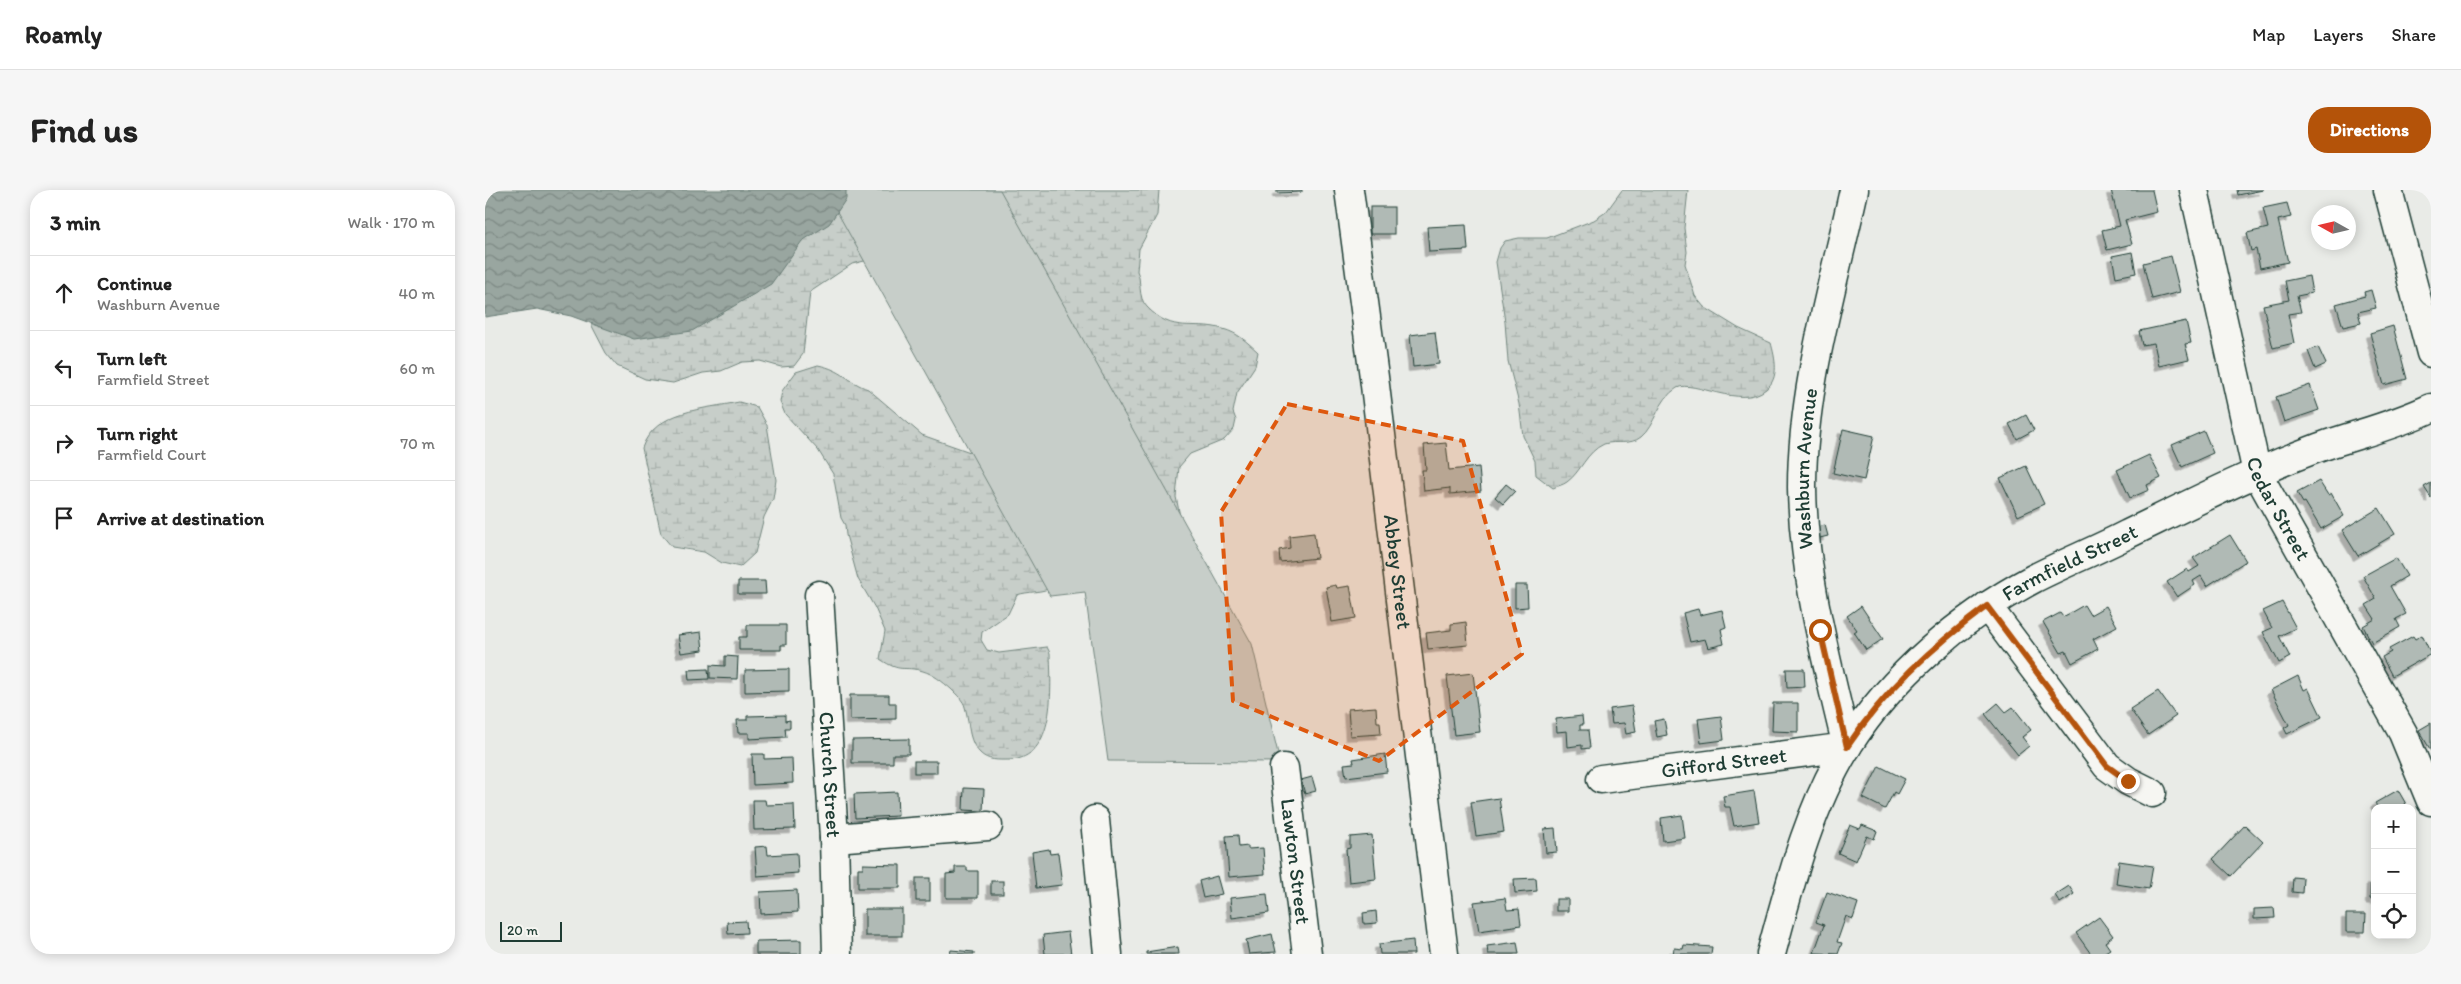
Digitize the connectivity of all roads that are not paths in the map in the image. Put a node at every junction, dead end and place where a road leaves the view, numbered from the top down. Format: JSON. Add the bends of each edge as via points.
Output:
{"nodes":[{"id":1,"x":1349,"y":190,"type":"edge"},
{"id":2,"x":1854,"y":190,"type":"edge"},
{"id":3,"x":2194,"y":190,"type":"edge"},
{"id":4,"x":2388,"y":190,"type":"edge"},
{"id":5,"x":2431,"y":353,"type":"edge"},
{"id":6,"x":2431,"y":408,"type":"edge"},
{"id":7,"x":2257,"y":473,"type":"junction"},
{"id":8,"x":819,"y":594,"type":"dead end"},
{"id":9,"x":1987,"y":606,"type":"junction"},
{"id":10,"x":1847,"y":747,"type":"junction"},
{"id":11,"x":1284,"y":768,"type":"dead end"},
{"id":12,"x":1601,"y":780,"type":"dead end"},
{"id":13,"x":2152,"y":793,"type":"dead end"},
{"id":14,"x":2431,"y":801,"type":"edge"},
{"id":15,"x":1095,"y":820,"type":"dead end"},
{"id":16,"x":988,"y":826,"type":"dead end"},
{"id":17,"x":834,"y":838,"type":"junction"},
{"id":18,"x":837,"y":954,"type":"edge"},
{"id":19,"x":1108,"y":954,"type":"edge"},
{"id":20,"x":1307,"y":954,"type":"edge"},
{"id":21,"x":1445,"y":954,"type":"edge"},
{"id":22,"x":1771,"y":954,"type":"edge"}],
"edges":[{"from":1,"to":21,"type":"street","name":"Abbey Street"},
{"from":2,"to":10,"type":"street","name":"Washburn Avenue","via":[[1819,348],[1802,486],[1814,598]]},
{"from":3,"to":7,"type":"street","name":"Cedar Street"},
{"from":4,"to":5,"type":"street"},
{"from":6,"to":7,"type":"street","name":"Farmfield Street","via":[[2314,449]]},
{"from":7,"to":9,"type":"street","name":"Farmfield Street","via":[[2032,580]]},
{"from":7,"to":14,"type":"street","name":"Cedar Street","via":[[2403,733]]},
{"from":8,"to":17,"type":"street","name":"Church Street"},
{"from":9,"to":10,"type":"street","name":"Farmfield Street","via":[[1930,651],[1895,684]]},
{"from":9,"to":13,"type":"street","via":[[2107,766]]},
{"from":10,"to":12,"type":"street","name":"Gifford Street"},
{"from":10,"to":22,"type":"street","name":"Farmfield Street","via":[[1809,829]]},
{"from":11,"to":20,"type":"street","name":"Lawton Street"},
{"from":15,"to":19,"type":"street"},
{"from":16,"to":17,"type":"street"},
{"from":17,"to":18,"type":"street","name":"Church Street"}]}
